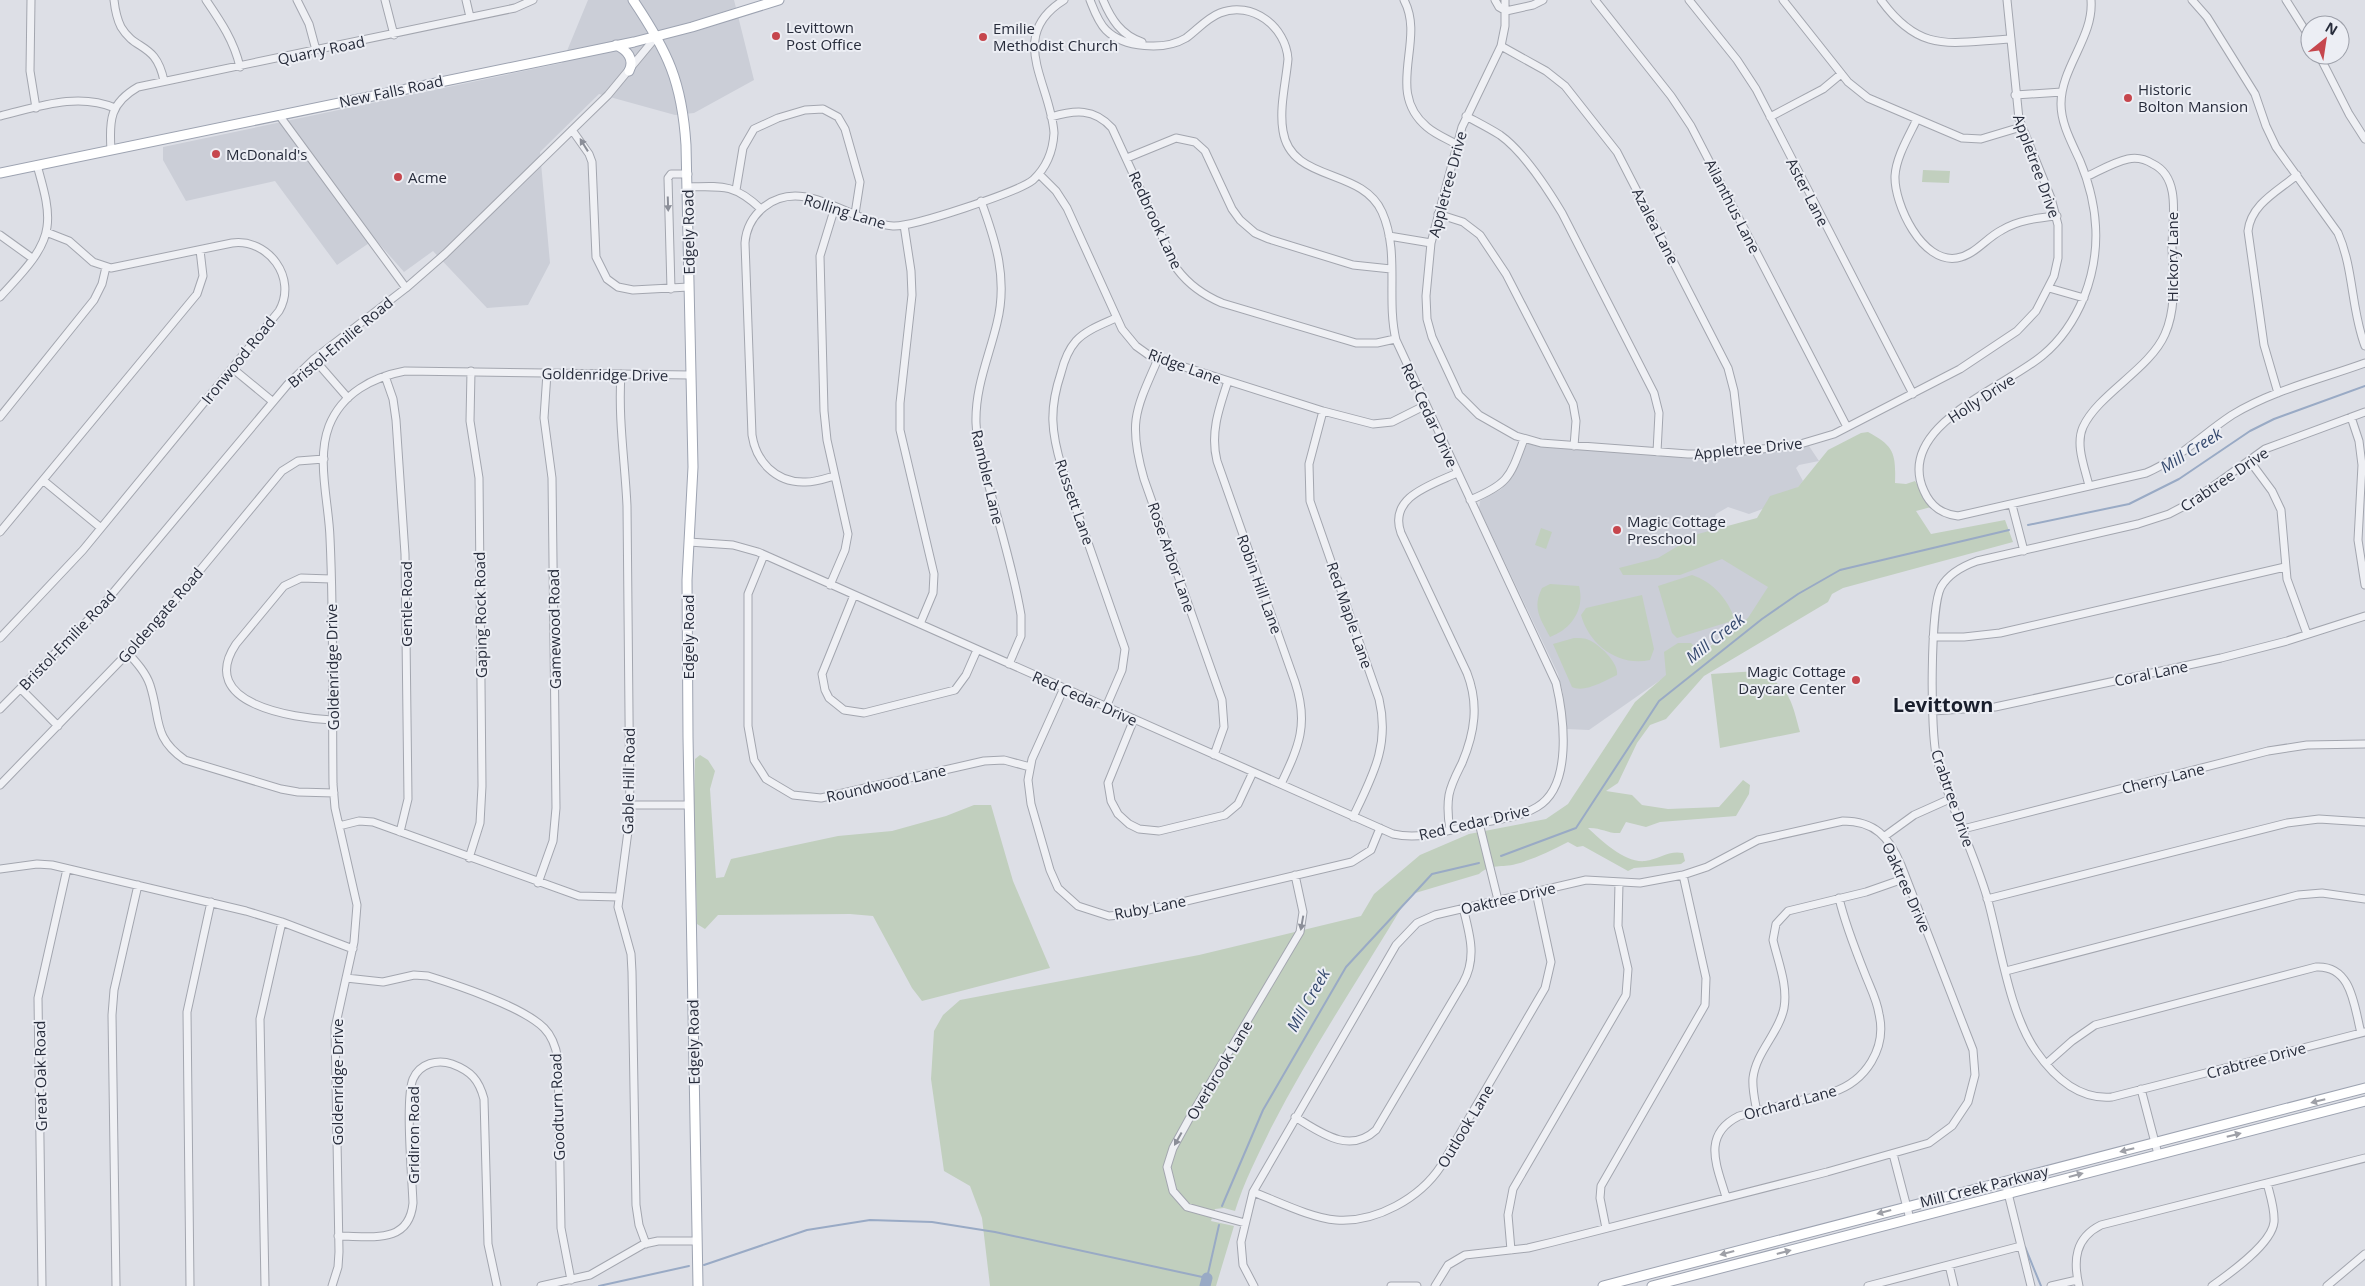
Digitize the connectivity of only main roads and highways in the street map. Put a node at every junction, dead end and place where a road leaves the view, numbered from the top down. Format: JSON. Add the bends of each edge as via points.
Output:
{"nodes":[{"id":1,"x":633,"y":0,"type":"edge"},
{"id":2,"x":779,"y":0,"type":"edge"},
{"id":3,"x":656,"y":36,"type":"junction"},
{"id":4,"x":616,"y":45,"type":"junction"},
{"id":5,"x":629,"y":71,"type":"road end"},
{"id":6,"x":0,"y":173,"type":"edge"},
{"id":7,"x":2365,"y":1088,"type":"edge"},
{"id":8,"x":2365,"y":1101,"type":"edge"},
{"id":9,"x":698,"y":1286,"type":"edge"},
{"id":10,"x":1603,"y":1286,"type":"edge"},
{"id":11,"x":1652,"y":1286,"type":"edge"}],
"edges":[{"from":1,"to":3,"type":"main road","name":"Edgely Road"},
{"from":2,"to":3,"type":"main road","name":"New Falls Road"},
{"from":3,"to":4,"type":"main road","name":"New Falls Road"},
{"from":3,"to":9,"type":"main road","name":"Edgely Road","via":[[680,89],[688,174],[693,467],[689,542],[689,804]]},
{"from":4,"to":5,"type":"main road","via":[[630,55]]},
{"from":4,"to":6,"type":"main road","name":"New Falls Road"},
{"from":7,"to":10,"type":"main road","name":"Mill Creek Parkway","one_way":true},
{"from":11,"to":8,"type":"main road","name":"Mill Creek Parkway","one_way":true}]}
